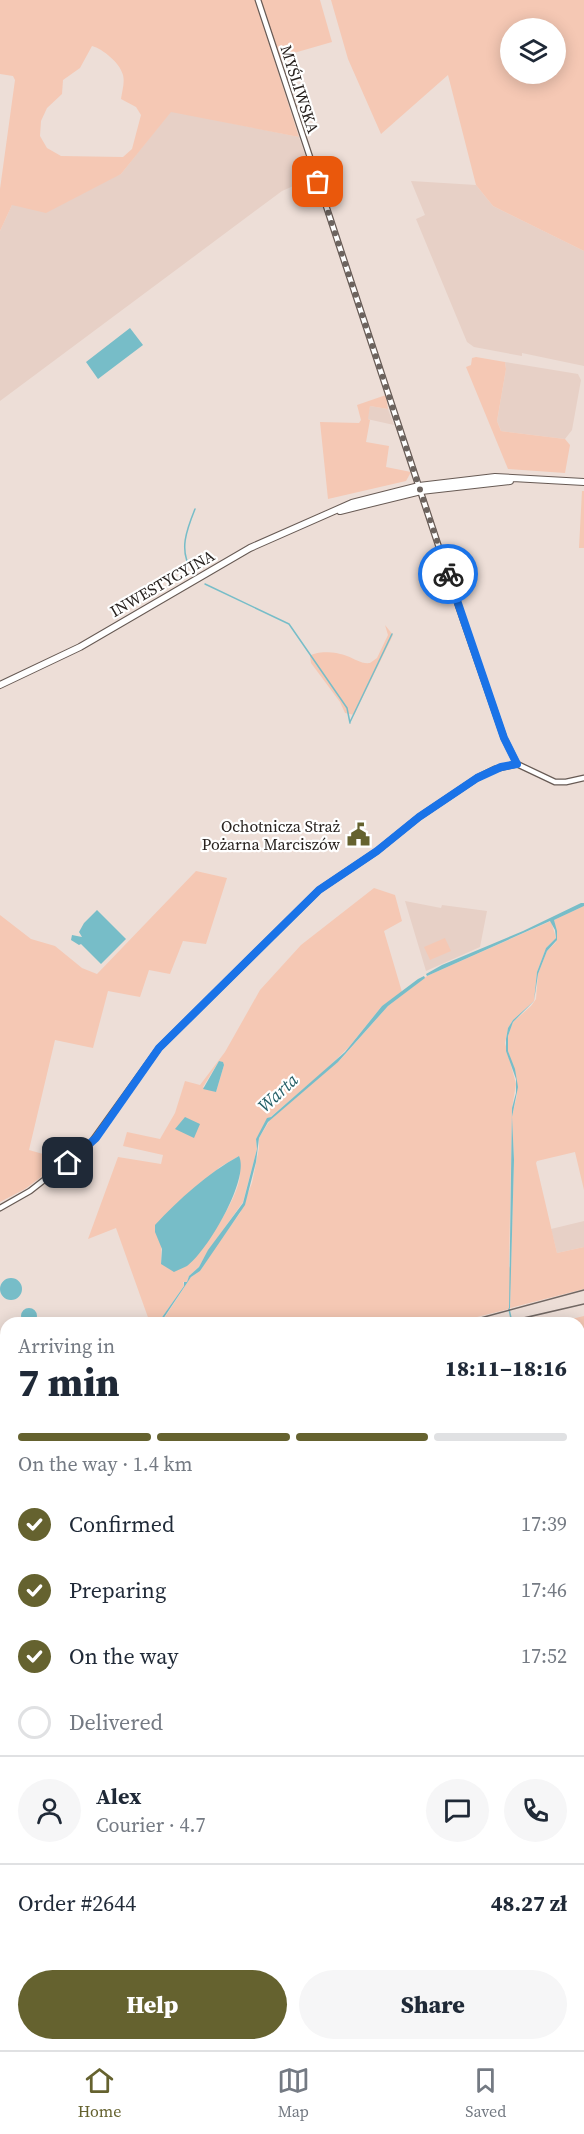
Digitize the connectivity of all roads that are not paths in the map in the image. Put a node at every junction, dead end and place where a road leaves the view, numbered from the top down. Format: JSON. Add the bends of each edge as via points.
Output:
{"nodes":[{"id":1,"x":258,"y":0,"type":"edge"},
{"id":2,"x":584,"y":482,"type":"edge"},
{"id":3,"x":420,"y":489,"type":"junction"},
{"id":4,"x":0,"y":683,"type":"edge"},
{"id":5,"x":517,"y":764,"type":"junction"},
{"id":6,"x":584,"y":778,"type":"edge"},
{"id":7,"x":0,"y":1208,"type":"edge"}],
"edges":[{"from":1,"to":3,"type":"street","name":"MYŚLIWSKA"},
{"from":2,"to":3,"type":"main road","name":"INWESTYCYJNA","via":[[525,479]]},
{"from":3,"to":4,"type":"main road","name":"INWESTYCYJNA","via":[[352,502],[250,548],[80,646]]},
{"from":3,"to":5,"type":"street","name":"MYŚLIWSKA","via":[[504,738]]},
{"from":5,"to":6,"type":"street","via":[[555,782]]},
{"from":5,"to":7,"type":"street","via":[[477,778],[319,890],[159,1048],[90,1144],[30,1191]]}]}
